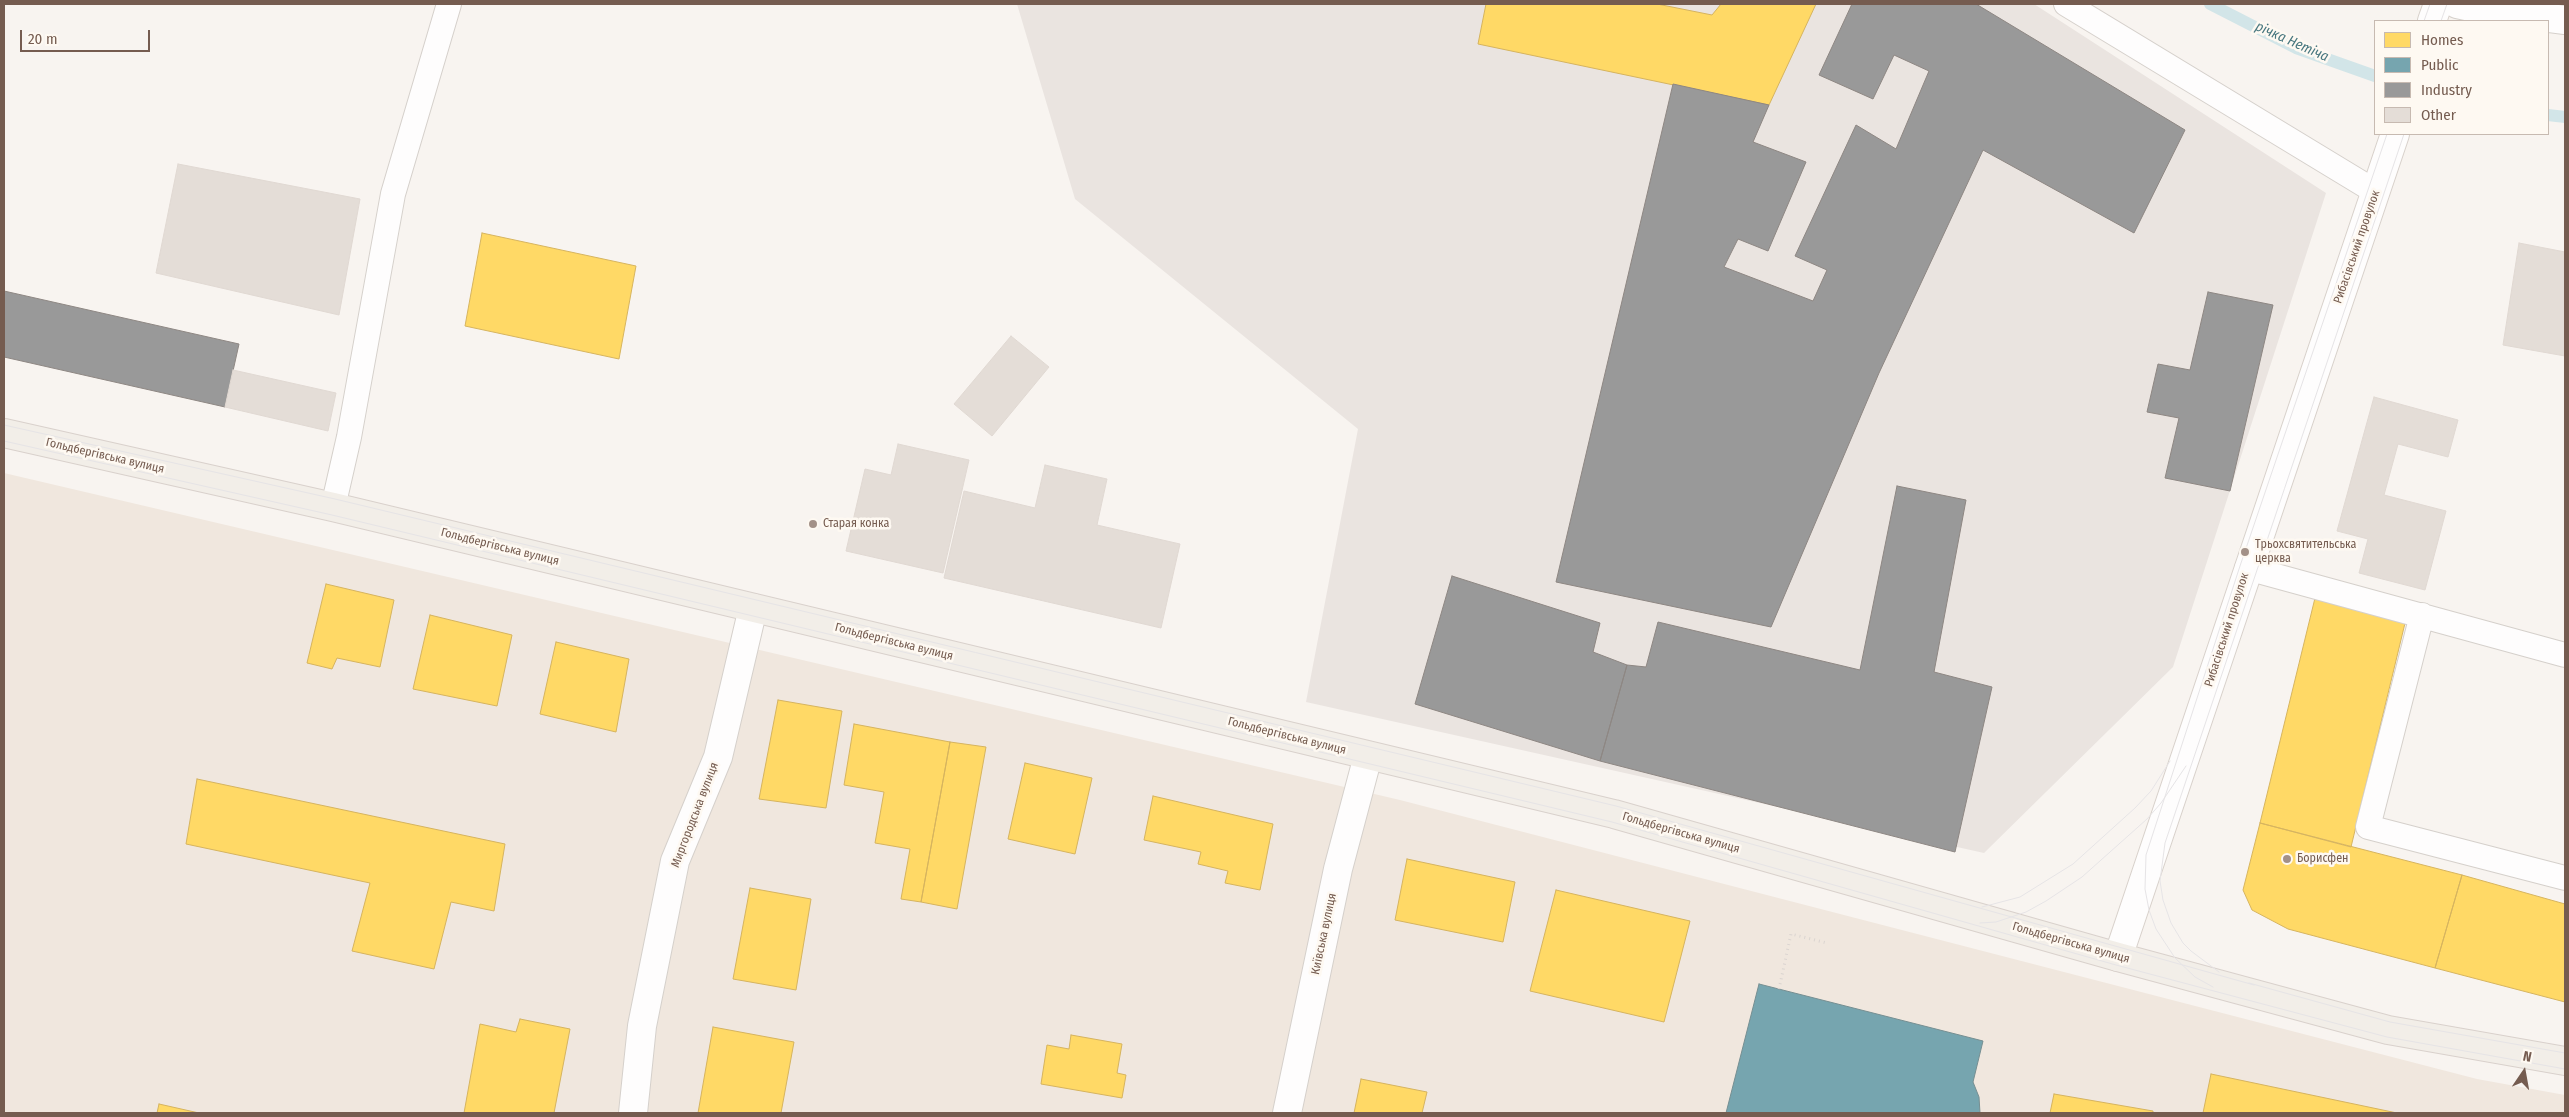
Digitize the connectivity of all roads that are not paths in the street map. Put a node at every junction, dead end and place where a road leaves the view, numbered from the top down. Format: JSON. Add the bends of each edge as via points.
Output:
{"nodes":[{"id":1,"x":448,"y":4,"type":"edge"},
{"id":2,"x":2066,"y":4,"type":"edge"},
{"id":3,"x":2438,"y":4,"type":"edge"},
{"id":4,"x":2457,"y":4,"type":"edge"},
{"id":5,"x":2432,"y":20,"type":"edge"},
{"id":6,"x":2565,"y":20,"type":"edge"},
{"id":7,"x":2395,"y":135,"type":"edge"},
{"id":8,"x":2376,"y":192,"type":"junction"},
{"id":9,"x":4,"y":433,"type":"edge"},
{"id":10,"x":333,"y":507,"type":"junction"},
{"id":11,"x":2247,"y":568,"type":"junction"},
{"id":12,"x":753,"y":608,"type":"junction"},
{"id":13,"x":2422,"y":615,"type":"junction"},
{"id":14,"x":2565,"y":655,"type":"edge"},
{"id":15,"x":1368,"y":756,"type":"junction"},
{"id":16,"x":2565,"y":878,"type":"edge"},
{"id":17,"x":2118,"y":956,"type":"junction"},
{"id":18,"x":2565,"y":1061,"type":"edge"},
{"id":19,"x":633,"y":1113,"type":"edge"},
{"id":20,"x":1287,"y":1113,"type":"edge"}],
"edges":[{"from":1,"to":10,"type":"lane","via":[[393,194],[349,437]]},
{"from":2,"to":8,"type":"lane"},
{"from":3,"to":5,"type":"street"},
{"from":4,"to":6,"type":"street"},
{"from":7,"to":8,"type":"street","name":"Рибасівський провулок"},
{"from":8,"to":11,"type":"street","name":"Рибасівський провулок"},
{"from":9,"to":10,"type":"main road","name":"Гольдбергівська вулиця"},
{"from":10,"to":12,"type":"main road","name":"Гольдбергівська вулиця"},
{"from":11,"to":13,"type":"lane"},
{"from":11,"to":17,"type":"street","name":"Рибасівський провулок"},
{"from":12,"to":15,"type":"main road","name":"Гольдбергівська вулиця"},
{"from":12,"to":19,"type":"street","name":"Миргородська вулиця","via":[[718,757],[675,861],[642,1026]]},
{"from":13,"to":14,"type":"lane"},
{"from":13,"to":16,"type":"lane","via":[[2368,826]]},
{"from":15,"to":17,"type":"main road","name":"Гольдбергівська вулиця","via":[[1614,814]]},
{"from":15,"to":20,"type":"street","name":"Київська вулиця","via":[[1338,869]]},
{"from":17,"to":18,"type":"main road","name":"Гольдбергівська вулиця","via":[[2388,1030]]}]}
